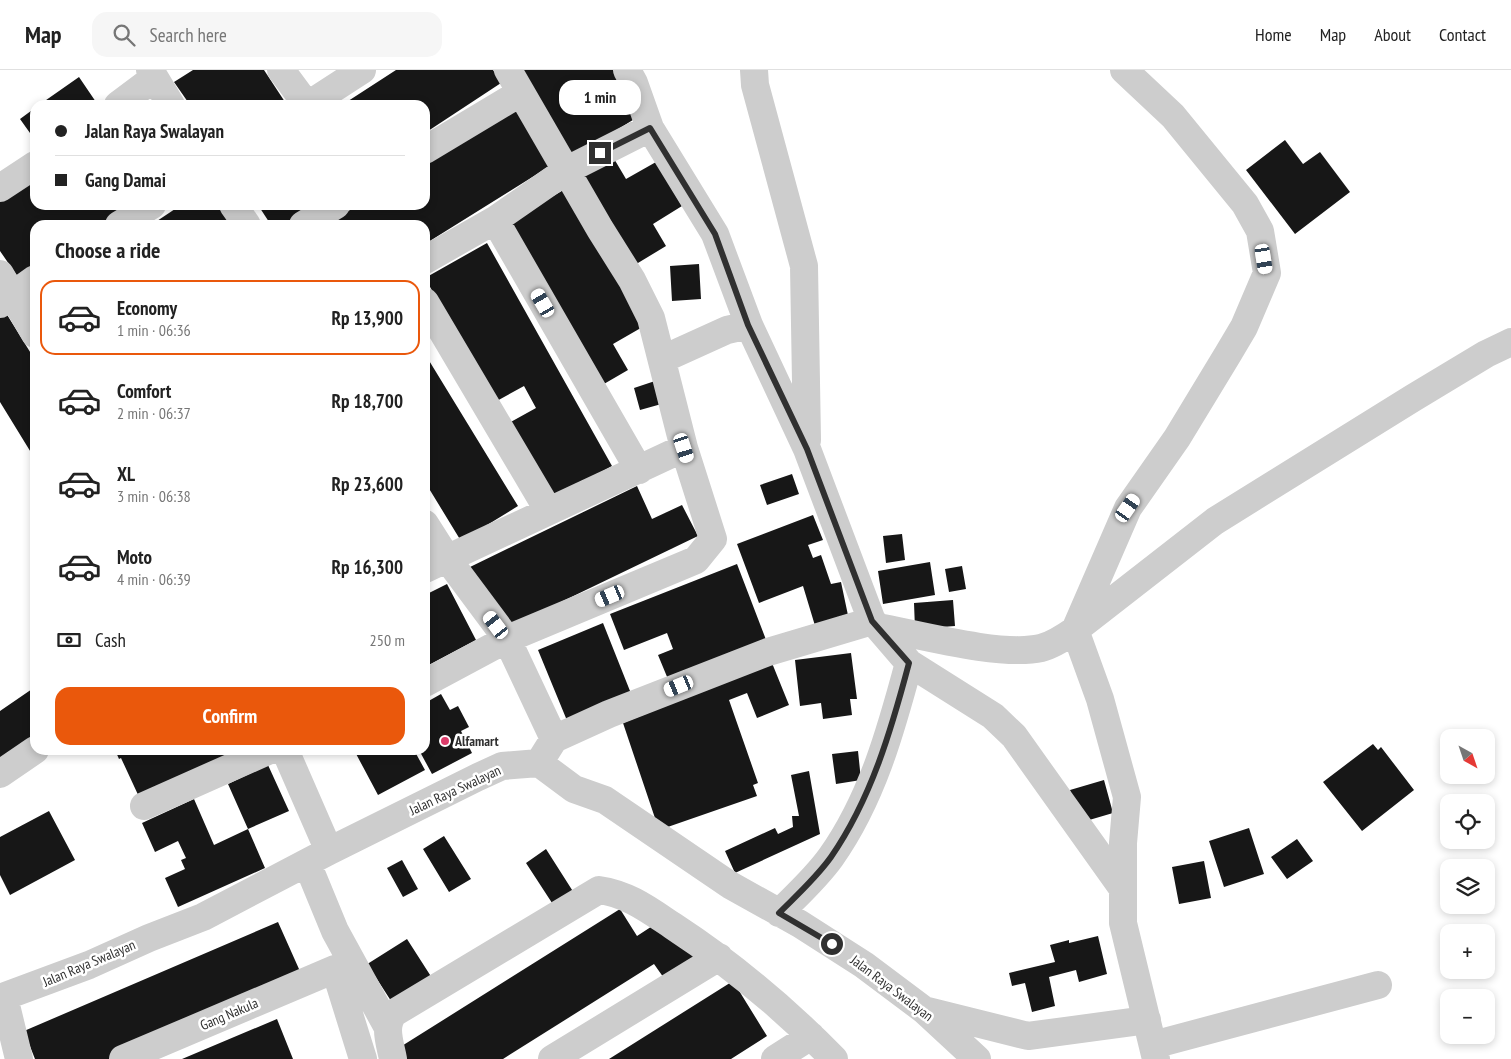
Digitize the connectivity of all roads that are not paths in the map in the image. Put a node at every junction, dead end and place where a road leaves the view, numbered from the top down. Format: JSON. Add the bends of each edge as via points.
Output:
{"nodes":[{"id":1,"x":281,"y":70,"type":"edge"},
{"id":2,"x":362,"y":70,"type":"edge"},
{"id":3,"x":626,"y":70,"type":"edge"},
{"id":4,"x":754,"y":70,"type":"edge"},
{"id":5,"x":1124,"y":70,"type":"edge"},
{"id":6,"x":152,"y":74,"type":"edge"},
{"id":7,"x":514,"y":81,"type":"edge"},
{"id":8,"x":123,"y":100,"type":"edge"},
{"id":9,"x":167,"y":100,"type":"edge"},
{"id":10,"x":304,"y":100,"type":"edge"},
{"id":11,"x":316,"y":100,"type":"edge"},
{"id":12,"x":650,"y":128,"type":"junction"},
{"id":13,"x":430,"y":146,"type":"edge"},
{"id":14,"x":30,"y":167,"type":"edge"},
{"id":15,"x":567,"y":170,"type":"junction"},
{"id":16,"x":0,"y":188,"type":"edge"},
{"id":17,"x":144,"y":210,"type":"edge"},
{"id":18,"x":328,"y":210,"type":"edge"},
{"id":19,"x":127,"y":220,"type":"edge"},
{"id":20,"x":311,"y":220,"type":"edge"},
{"id":21,"x":495,"y":220,"type":"junction"},
{"id":22,"x":430,"y":257,"type":"edge"},
{"id":23,"x":30,"y":281,"type":"edge"},
{"id":24,"x":4,"y":291,"type":"edge"},
{"id":25,"x":430,"y":310,"type":"edge"},
{"id":26,"x":748,"y":325,"type":"junction"},
{"id":27,"x":30,"y":327,"type":"edge"},
{"id":28,"x":1511,"y":342,"type":"edge"},
{"id":29,"x":663,"y":359,"type":"junction"},
{"id":30,"x":684,"y":448,"type":"junction"},
{"id":31,"x":807,"y":449,"type":"junction"},
{"id":32,"x":639,"y":470,"type":"junction"},
{"id":33,"x":548,"y":510,"type":"junction"},
{"id":34,"x":430,"y":544,"type":"edge"},
{"id":35,"x":435,"y":563,"type":"edge"},
{"id":36,"x":875,"y":624,"type":"junction"},
{"id":37,"x":1075,"y":630,"type":"junction"},
{"id":38,"x":507,"y":639,"type":"junction"},
{"id":39,"x":909,"y":663,"type":"junction"},
{"id":40,"x":430,"y":680,"type":"edge"},
{"id":41,"x":554,"y":739,"type":"junction"},
{"id":42,"x":30,"y":753,"type":"edge"},
{"id":43,"x":277,"y":755,"type":"edge"},
{"id":44,"x":286,"y":755,"type":"edge"},
{"id":45,"x":539,"y":763,"type":"junction"},
{"id":46,"x":0,"y":774,"type":"edge"},
{"id":47,"x":144,"y":806,"type":"dead end"},
{"id":48,"x":318,"y":857,"type":"junction"},
{"id":49,"x":1121,"y":886,"type":"junction"},
{"id":50,"x":779,"y":913,"type":"junction"},
{"id":51,"x":720,"y":957,"type":"junction"},
{"id":52,"x":1378,"y":985,"type":"dead end"},
{"id":53,"x":2,"y":997,"type":"edge"},
{"id":54,"x":924,"y":1010,"type":"junction"},
{"id":55,"x":387,"y":1026,"type":"junction"},
{"id":56,"x":811,"y":1036,"type":"junction"},
{"id":57,"x":1152,"y":1041,"type":"edge"},
{"id":58,"x":19,"y":1059,"type":"edge"},
{"id":59,"x":124,"y":1059,"type":"edge"},
{"id":60,"x":363,"y":1059,"type":"edge"},
{"id":61,"x":393,"y":1059,"type":"edge"},
{"id":62,"x":552,"y":1059,"type":"edge"},
{"id":63,"x":775,"y":1059,"type":"edge"},
{"id":64,"x":834,"y":1059,"type":"edge"},
{"id":65,"x":977,"y":1059,"type":"edge"}],
"edges":[{"from":1,"to":10,"type":"street"},
{"from":2,"to":11,"type":"street"},
{"from":3,"to":12,"type":"street"},
{"from":4,"to":31,"type":"street","via":[[755,85],[804,266]]},
{"from":5,"to":37,"type":"street","via":[[1172,116],[1245,204],[1260,231],[1267,273],[1240,333],[1177,438],[1128,508]]},
{"from":6,"to":8,"type":"street"},
{"from":6,"to":9,"type":"street"},
{"from":7,"to":13,"type":"street"},
{"from":7,"to":15,"type":"street"},
{"from":12,"to":15,"type":"street"},
{"from":12,"to":26,"type":"street","via":[[715,234]]},
{"from":14,"to":16,"type":"street"},
{"from":15,"to":21,"type":"street"},
{"from":15,"to":29,"type":"street","via":[[632,280],[651,318]]},
{"from":17,"to":19,"type":"street"},
{"from":18,"to":20,"type":"street"},
{"from":21,"to":22,"type":"street"},
{"from":21,"to":32,"type":"street"},
{"from":23,"to":24,"type":"street"},
{"from":24,"to":27,"type":"street"},
{"from":25,"to":33,"type":"street"},
{"from":26,"to":29,"type":"street","via":[[727,330]]},
{"from":26,"to":31,"type":"street"},
{"from":28,"to":37,"type":"street","via":[[1486,354],[1216,521]]},
{"from":29,"to":30,"type":"street"},
{"from":30,"to":32,"type":"street"},
{"from":30,"to":38,"type":"street","via":[[713,539],[696,560]]},
{"from":31,"to":36,"type":"street"},
{"from":32,"to":33,"type":"street"},
{"from":33,"to":35,"type":"street"},
{"from":34,"to":35,"type":"street"},
{"from":35,"to":38,"type":"street"},
{"from":36,"to":37,"type":"street","via":[[1002,650],[1042,648]]},
{"from":36,"to":39,"type":"street"},
{"from":36,"to":41,"type":"street","via":[[768,652]]},
{"from":37,"to":49,"type":"street","via":[[1100,699],[1127,797]]},
{"from":38,"to":40,"type":"street"},
{"from":38,"to":41,"type":"street"},
{"from":39,"to":49,"type":"street","via":[[980,706],[1005,726]]},
{"from":39,"to":50,"type":"street","via":[[875,775],[858,810],[832,856],[815,878]]},
{"from":41,"to":45,"type":"street"},
{"from":42,"to":46,"type":"street"},
{"from":43,"to":47,"type":"street"},
{"from":44,"to":48,"type":"street"},
{"from":45,"to":48,"type":"street","name":"Jalan Raya Swalayan","via":[[502,766]]},
{"from":45,"to":50,"type":"street","name":"Jalan Raya Swalayan","via":[[574,789],[605,800],[730,886]]},
{"from":48,"to":53,"type":"street","name":"Jalan Raya Swalayan","via":[[203,917]]},
{"from":48,"to":55,"type":"street","via":[[335,931]]},
{"from":49,"to":57,"type":"street","via":[[1123,922]]},
{"from":50,"to":54,"type":"street","name":"Jalan Raya Swalayan","via":[[864,965]]},
{"from":51,"to":55,"type":"street","via":[[633,899],[599,890],[403,1006],[389,1019]]},
{"from":51,"to":56,"type":"street"},
{"from":51,"to":62,"type":"street"},
{"from":52,"to":57,"type":"street"},
{"from":53,"to":58,"type":"street"},
{"from":54,"to":57,"type":"street","via":[[1028,1036]]},
{"from":54,"to":65,"type":"street","name":"Jalan Raya Swalayan"},
{"from":55,"to":61,"type":"street"},
{"from":56,"to":63,"type":"street"},
{"from":56,"to":64,"type":"street"},
{"from":59,"to":60,"type":"street","name":"Gang Nakula","via":[[335,969]]}]}
